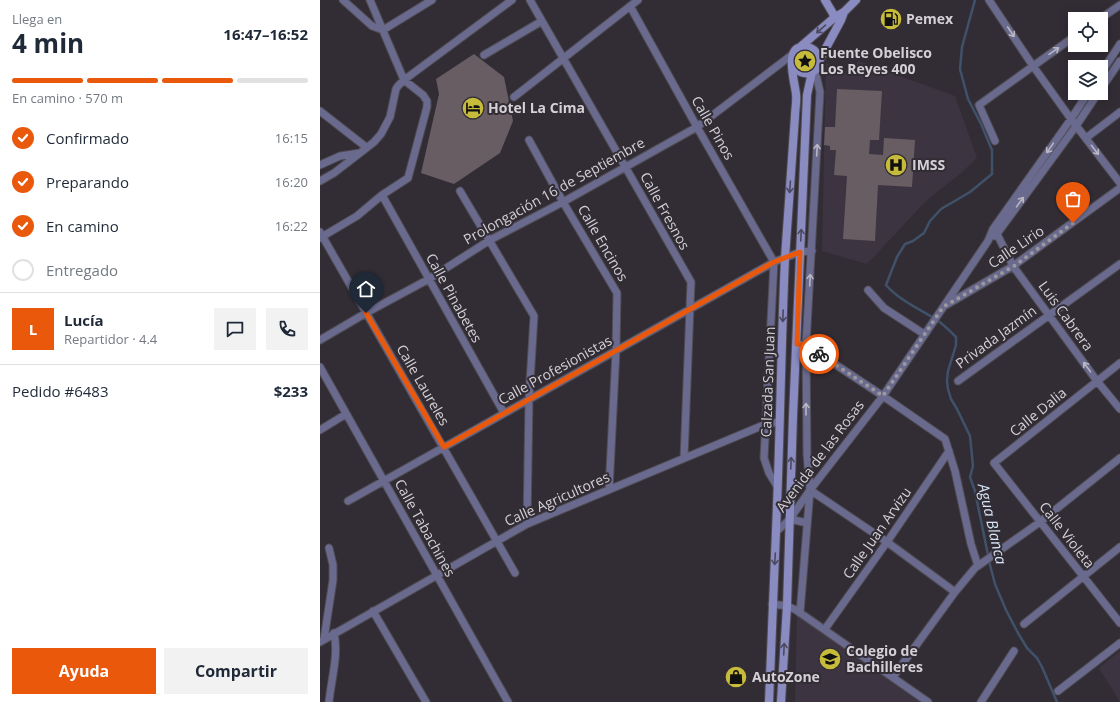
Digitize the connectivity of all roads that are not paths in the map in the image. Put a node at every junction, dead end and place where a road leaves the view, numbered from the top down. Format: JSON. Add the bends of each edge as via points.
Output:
{"nodes":[{"id":1,"x":343,"y":0,"type":"edge"},
{"id":2,"x":370,"y":0,"type":"edge"},
{"id":3,"x":432,"y":0,"type":"edge"},
{"id":4,"x":512,"y":0,"type":"edge"},
{"id":5,"x":530,"y":0,"type":"edge"},
{"id":6,"x":638,"y":0,"type":"edge"},
{"id":7,"x":825,"y":0,"type":"edge"},
{"id":8,"x":856,"y":0,"type":"edge"},
{"id":9,"x":990,"y":0,"type":"edge"},
{"id":10,"x":1120,"y":5,"type":"edge"},
{"id":11,"x":630,"y":6,"type":"junction"},
{"id":12,"x":1108,"y":13,"type":"edge"},
{"id":13,"x":838,"y":18,"type":"junction"},
{"id":14,"x":542,"y":21,"type":"junction"},
{"id":15,"x":383,"y":30,"type":"junction"},
{"id":16,"x":1068,"y":41,"type":"edge"},
{"id":17,"x":1120,"y":44,"type":"edge"},
{"id":18,"x":796,"y":51,"type":"junction"},
{"id":19,"x":484,"y":54,"type":"dead end"},
{"id":20,"x":563,"y":59,"type":"junction"},
{"id":21,"x":819,"y":61,"type":"junction"},
{"id":22,"x":1120,"y":61,"type":"edge"},
{"id":23,"x":1108,"y":62,"type":"edge"},
{"id":24,"x":792,"y":64,"type":"junction"},
{"id":25,"x":1033,"y":66,"type":"junction"},
{"id":26,"x":813,"y":71,"type":"junction"},
{"id":27,"x":1108,"y":79,"type":"edge"},
{"id":28,"x":404,"y":80,"type":"junction"},
{"id":29,"x":807,"y":95,"type":"junction"},
{"id":30,"x":796,"y":96,"type":"junction"},
{"id":31,"x":514,"y":97,"type":"dead end"},
{"id":32,"x":1083,"y":100,"type":"edge"},
{"id":33,"x":1093,"y":100,"type":"edge"},
{"id":34,"x":320,"y":111,"type":"edge"},
{"id":35,"x":1120,"y":112,"type":"edge"},
{"id":36,"x":1071,"y":119,"type":"junction"},
{"id":37,"x":1076,"y":126,"type":"junction"},
{"id":38,"x":697,"y":127,"type":"junction"},
{"id":39,"x":1086,"y":138,"type":"junction"},
{"id":40,"x":529,"y":140,"type":"dead end"},
{"id":41,"x":995,"y":141,"type":"dead end"},
{"id":42,"x":366,"y":147,"type":"junction"},
{"id":43,"x":360,"y":153,"type":"junction"},
{"id":44,"x":320,"y":165,"type":"edge"},
{"id":45,"x":625,"y":167,"type":"junction"},
{"id":46,"x":320,"y":181,"type":"edge"},
{"id":47,"x":1120,"y":183,"type":"edge"},
{"id":48,"x":1120,"y":188,"type":"edge"},
{"id":49,"x":460,"y":191,"type":"dead end"},
{"id":50,"x":382,"y":194,"type":"junction"},
{"id":51,"x":563,"y":202,"type":"junction"},
{"id":52,"x":995,"y":231,"type":"junction"},
{"id":53,"x":321,"y":235,"type":"edge"},
{"id":54,"x":490,"y":240,"type":"junction"},
{"id":55,"x":812,"y":251,"type":"junction"},
{"id":56,"x":800,"y":252,"type":"junction"},
{"id":57,"x":785,"y":258,"type":"junction"},
{"id":58,"x":774,"y":262,"type":"junction"},
{"id":59,"x":1120,"y":264,"type":"edge"},
{"id":60,"x":1014,"y":266,"type":"junction"},
{"id":61,"x":429,"y":279,"type":"junction"},
{"id":62,"x":868,"y":290,"type":"dead end"},
{"id":63,"x":943,"y":307,"type":"junction"},
{"id":64,"x":690,"y":309,"type":"junction"},
{"id":65,"x":366,"y":313,"type":"junction"},
{"id":66,"x":1049,"y":314,"type":"junction"},
{"id":67,"x":926,"y":332,"type":"junction"},
{"id":68,"x":320,"y":340,"type":"edge"},
{"id":69,"x":797,"y":344,"type":"junction"},
{"id":70,"x":806,"y":345,"type":"junction"},
{"id":71,"x":616,"y":351,"type":"junction"},
{"id":72,"x":1120,"y":363,"type":"edge"},
{"id":73,"x":320,"y":368,"type":"edge"},
{"id":74,"x":958,"y":381,"type":"dead end"},
{"id":75,"x":1097,"y":381,"type":"junction"},
{"id":76,"x":883,"y":396,"type":"junction"},
{"id":77,"x":529,"y":399,"type":"junction"},
{"id":78,"x":1120,"y":409,"type":"edge"},
{"id":79,"x":504,"y":413,"type":"junction"},
{"id":80,"x":346,"y":414,"type":"junction"},
{"id":81,"x":779,"y":422,"type":"junction"},
{"id":82,"x":766,"y":424,"type":"junction"},
{"id":83,"x":320,"y":430,"type":"edge"},
{"id":84,"x":444,"y":447,"type":"junction"},
{"id":85,"x":949,"y":451,"type":"junction"},
{"id":86,"x":684,"y":458,"type":"junction"},
{"id":87,"x":1120,"y":458,"type":"edge"},
{"id":88,"x":994,"y":463,"type":"joint"},
{"id":89,"x":384,"y":481,"type":"junction"},
{"id":90,"x":777,"y":486,"type":"junction"},
{"id":91,"x":609,"y":490,"type":"junction"},
{"id":92,"x":810,"y":490,"type":"junction"},
{"id":93,"x":348,"y":501,"type":"dead end"},
{"id":94,"x":790,"y":519,"type":"junction"},
{"id":95,"x":1040,"y":522,"type":"junction"},
{"id":96,"x":807,"y":523,"type":"junction"},
{"id":97,"x":527,"y":524,"type":"junction"},
{"id":98,"x":776,"y":532,"type":"junction"},
{"id":99,"x":497,"y":541,"type":"junction"},
{"id":100,"x":887,"y":542,"type":"junction"},
{"id":101,"x":1120,"y":547,"type":"edge"},
{"id":102,"x":329,"y":548,"type":"dead end"},
{"id":103,"x":981,"y":565,"type":"junction"},
{"id":104,"x":515,"y":573,"type":"dead end"},
{"id":105,"x":437,"y":576,"type":"junction"},
{"id":106,"x":1083,"y":576,"type":"junction"},
{"id":107,"x":956,"y":592,"type":"junction"},
{"id":108,"x":772,"y":604,"type":"junction"},
{"id":109,"x":787,"y":606,"type":"junction"},
{"id":110,"x":373,"y":611,"type":"junction"},
{"id":111,"x":800,"y":613,"type":"junction"},
{"id":112,"x":1120,"y":623,"type":"edge"},
{"id":113,"x":1024,"y":624,"type":"dead end"},
{"id":114,"x":825,"y":629,"type":"junction"},
{"id":115,"x":334,"y":633,"type":"junction"},
{"id":116,"x":322,"y":641,"type":"edge"},
{"id":117,"x":1120,"y":643,"type":"edge"},
{"id":118,"x":1014,"y":652,"type":"dead end"},
{"id":119,"x":893,"y":677,"type":"junction"},
{"id":120,"x":1058,"y":691,"type":"dead end"},
{"id":121,"x":329,"y":702,"type":"edge"},
{"id":122,"x":426,"y":702,"type":"edge"},
{"id":123,"x":508,"y":702,"type":"edge"},
{"id":124,"x":768,"y":702,"type":"edge"},
{"id":125,"x":781,"y":702,"type":"edge"},
{"id":126,"x":928,"y":702,"type":"edge"},
{"id":127,"x":981,"y":702,"type":"edge"}],
"edges":[{"from":1,"to":15,"type":"street","via":[[372,26]]},
{"from":2,"to":15,"type":"street"},
{"from":3,"to":15,"type":"street"},
{"from":4,"to":28,"type":"street"},
{"from":5,"to":14,"type":"street","name":"Calle Fresnos"},
{"from":6,"to":11,"type":"street"},
{"from":7,"to":13,"type":"main road"},
{"from":8,"to":13,"type":"main road"},
{"from":9,"to":25,"type":"street","one_way":true},
{"from":10,"to":12,"type":"street"},
{"from":11,"to":20,"type":"street"},
{"from":11,"to":38,"type":"street","name":"Calle Pinos"},
{"from":13,"to":18,"type":"main road","one_way":true},
{"from":13,"to":21,"type":"main road"},
{"from":14,"to":19,"type":"street"},
{"from":14,"to":20,"type":"street","name":"Calle Fresnos"},
{"from":15,"to":28,"type":"street"},
{"from":25,"to":16,"type":"street","one_way":true},
{"from":17,"to":23,"type":"street"},
{"from":18,"to":21,"type":"main road","via":[[806,46],[813,49]]},
{"from":18,"to":24,"type":"main road","via":[[791,59]]},
{"from":18,"to":38,"type":"street","name":"Prolongación 16 de Septiembre"},
{"from":20,"to":31,"type":"street"},
{"from":20,"to":45,"type":"street","name":"Calle Fresnos"},
{"from":21,"to":26,"type":"main road"},
{"from":22,"to":27,"type":"street"},
{"from":24,"to":26,"type":"main road","via":[[800,73]]},
{"from":24,"to":30,"type":"main road","name":"Calzada San Juan"},
{"from":25,"to":36,"type":"street"},
{"from":25,"to":41,"type":"street","via":[[979,105]]},
{"from":26,"to":29,"type":"main road","name":"Calzada San Juan"},
{"from":55,"to":26,"type":"street","one_way":true,"via":[[820,92]]},
{"from":28,"to":42,"type":"street","via":[[396,90],[390,117],[381,134]]},
{"from":28,"to":50,"type":"street","via":[[424,95],[427,107],[408,178]]},
{"from":29,"to":30,"type":"main road"},
{"from":56,"to":29,"type":"main road","name":"Calzada San Juan","one_way":true},
{"from":30,"to":57,"type":"main road","name":"Calzada San Juan","one_way":true},
{"from":32,"to":36,"type":"street"},
{"from":33,"to":37,"type":"street"},
{"from":34,"to":42,"type":"street"},
{"from":35,"to":39,"type":"street"},
{"from":36,"to":37,"type":"street"},
{"from":36,"to":52,"type":"street","one_way":true},
{"from":37,"to":39,"type":"street"},
{"from":52,"to":37,"type":"street","one_way":true},
{"from":38,"to":45,"type":"street","name":"Prolongación 16 de Septiembre"},
{"from":38,"to":58,"type":"street","name":"Calle Pinos"},
{"from":39,"to":47,"type":"street","one_way":true},
{"from":40,"to":51,"type":"street","name":"Calle Encinos"},
{"from":42,"to":43,"type":"street"},
{"from":43,"to":44,"type":"street","via":[[340,156]]},
{"from":43,"to":46,"type":"street"},
{"from":45,"to":51,"type":"street","name":"Prolongación 16 de Septiembre"},
{"from":45,"to":64,"type":"street","name":"Calle Fresnos","via":[[690,282]]},
{"from":48,"to":60,"type":"street","name":"Calle Lirio"},
{"from":49,"to":54,"type":"street"},
{"from":50,"to":53,"type":"street","via":[[357,216]]},
{"from":50,"to":61,"type":"street","name":"Calle Pinabetes"},
{"from":51,"to":54,"type":"street","name":"Prolongación 16 de Septiembre"},
{"from":51,"to":71,"type":"street","name":"Calle Encinos","via":[[617,293]]},
{"from":52,"to":60,"type":"street","name":"Luis Cabrera"},
{"from":52,"to":63,"type":"street"},
{"from":53,"to":65,"type":"street","name":"Calle Laureles"},
{"from":54,"to":61,"type":"street","name":"Prolongación 16 de Septiembre"},
{"from":54,"to":77,"type":"street","via":[[534,316]]},
{"from":55,"to":56,"type":"street","name":"Calle Profesionistas"},
{"from":70,"to":55,"type":"street","one_way":true},
{"from":56,"to":57,"type":"street","name":"Calle Profesionistas"},
{"from":56,"to":69,"type":"main road","name":"Calzada San Juan"},
{"from":57,"to":58,"type":"street","name":"Calle Profesionistas"},
{"from":57,"to":81,"type":"main road","name":"Calzada San Juan","one_way":true},
{"from":58,"to":64,"type":"street","name":"Calle Profesionistas"},
{"from":58,"to":82,"type":"street"},
{"from":59,"to":66,"type":"street","name":"Privada Jazmín"},
{"from":60,"to":63,"type":"street","name":"Calle Lirio"},
{"from":60,"to":66,"type":"street","name":"Luis Cabrera"},
{"from":61,"to":65,"type":"street","name":"Prolongación 16 de Septiembre"},
{"from":61,"to":79,"type":"street","name":"Calle Pinabetes"},
{"from":62,"to":67,"type":"street","via":[[884,308]]},
{"from":63,"to":67,"type":"street","name":"Avenida de las Rosas"},
{"from":64,"to":71,"type":"street","name":"Calle Profesionistas"},
{"from":64,"to":86,"type":"street","name":"Calle Fresnos"},
{"from":65,"to":68,"type":"street","name":"Prolongación 16 de Septiembre"},
{"from":65,"to":84,"type":"street","name":"Calle Laureles"},
{"from":66,"to":74,"type":"street","name":"Privada Jazmín"},
{"from":75,"to":66,"type":"street","name":"Luis Cabrera","one_way":true},
{"from":67,"to":76,"type":"street","name":"Avenida de las Rosas"},
{"from":69,"to":70,"type":"street"},
{"from":94,"to":69,"type":"main road","name":"Calzada San Juan","one_way":true},
{"from":70,"to":76,"type":"street"},
{"from":92,"to":70,"type":"street","one_way":true,"via":[[807,454]]},
{"from":71,"to":77,"type":"street","name":"Calle Profesionistas"},
{"from":71,"to":91,"type":"street","name":"Calle Encinos"},
{"from":72,"to":75,"type":"street","name":"Calle Dalia"},
{"from":73,"to":80,"type":"street","name":"Calle Tabachines"},
{"from":75,"to":78,"type":"street","name":"Luis Cabrera"},
{"from":75,"to":88,"type":"street","name":"Calle Dalia"},
{"from":76,"to":85,"type":"street","via":[[945,439]]},
{"from":76,"to":92,"type":"street","name":"Avenida de las Rosas"},
{"from":77,"to":79,"type":"street","name":"Calle Profesionistas"},
{"from":77,"to":97,"type":"street"},
{"from":79,"to":84,"type":"street","name":"Calle Profesionistas"},
{"from":80,"to":83,"type":"street"},
{"from":80,"to":89,"type":"street","name":"Calle Tabachines"},
{"from":81,"to":82,"type":"street","name":"Calle Agricultores"},
{"from":81,"to":90,"type":"main road","name":"Calzada San Juan"},
{"from":82,"to":86,"type":"street","name":"Calle Agricultores"},
{"from":82,"to":90,"type":"street","via":[[764,458]]},
{"from":84,"to":89,"type":"street","name":"Calle Profesionistas"},
{"from":84,"to":99,"type":"street","name":"Calle Laureles"},
{"from":85,"to":100,"type":"street","name":"Calle Juan Arvizu"},
{"from":85,"to":103,"type":"street","via":[[971,544]]},
{"from":86,"to":91,"type":"street","name":"Calle Agricultores"},
{"from":87,"to":95,"type":"street"},
{"from":88,"to":95,"type":"street","name":"Calle Violeta"},
{"from":89,"to":93,"type":"street","name":"Calle Profesionistas"},
{"from":89,"to":105,"type":"street","name":"Calle Tabachines"},
{"from":90,"to":98,"type":"main road","name":"Calzada San Juan"},
{"from":91,"to":97,"type":"street","name":"Calle Agricultores"},
{"from":92,"to":94,"type":"street","name":"Avenida de las Rosas"},
{"from":92,"to":96,"type":"street"},
{"from":92,"to":100,"type":"street"},
{"from":94,"to":96,"type":"street"},
{"from":94,"to":98,"type":"street","name":"Avenida de las Rosas"},
{"from":94,"to":109,"type":"main road","name":"Calzada San Juan"},
{"from":95,"to":103,"type":"street"},
{"from":95,"to":106,"type":"street","name":"Calle Violeta"},
{"from":96,"to":111,"type":"street"},
{"from":97,"to":99,"type":"street","name":"Calle Agricultores"},
{"from":98,"to":108,"type":"main road","name":"Calzada San Juan","one_way":true},
{"from":99,"to":104,"type":"street","name":"Calle Laureles"},
{"from":99,"to":105,"type":"street","name":"Calle Agricultores"},
{"from":100,"to":107,"type":"street"},
{"from":100,"to":114,"type":"street","name":"Calle Juan Arvizu"},
{"from":101,"to":106,"type":"street"},
{"from":102,"to":116,"type":"street","via":[[333,580]]},
{"from":103,"to":107,"type":"street"},
{"from":105,"to":110,"type":"street","name":"Calle Agricultores"},
{"from":105,"to":123,"type":"street","name":"Calle Tabachines"},
{"from":106,"to":112,"type":"street","name":"Calle Violeta"},
{"from":106,"to":113,"type":"street"},
{"from":107,"to":119,"type":"street"},
{"from":108,"to":109,"type":"street"},
{"from":108,"to":124,"type":"main road","name":"Calzada San Juan"},
{"from":109,"to":111,"type":"street"},
{"from":125,"to":109,"type":"main road","name":"Calzada San Juan","one_way":true},
{"from":110,"to":115,"type":"street","name":"Calle Agricultores"},
{"from":110,"to":122,"type":"street"},
{"from":111,"to":114,"type":"street"},
{"from":114,"to":119,"type":"street"},
{"from":115,"to":116,"type":"street","name":"Calle Agricultores"},
{"from":115,"to":121,"type":"street","via":[[335,654]]},
{"from":117,"to":120,"type":"street"},
{"from":118,"to":127,"type":"street"},
{"from":119,"to":126,"type":"street"}]}
